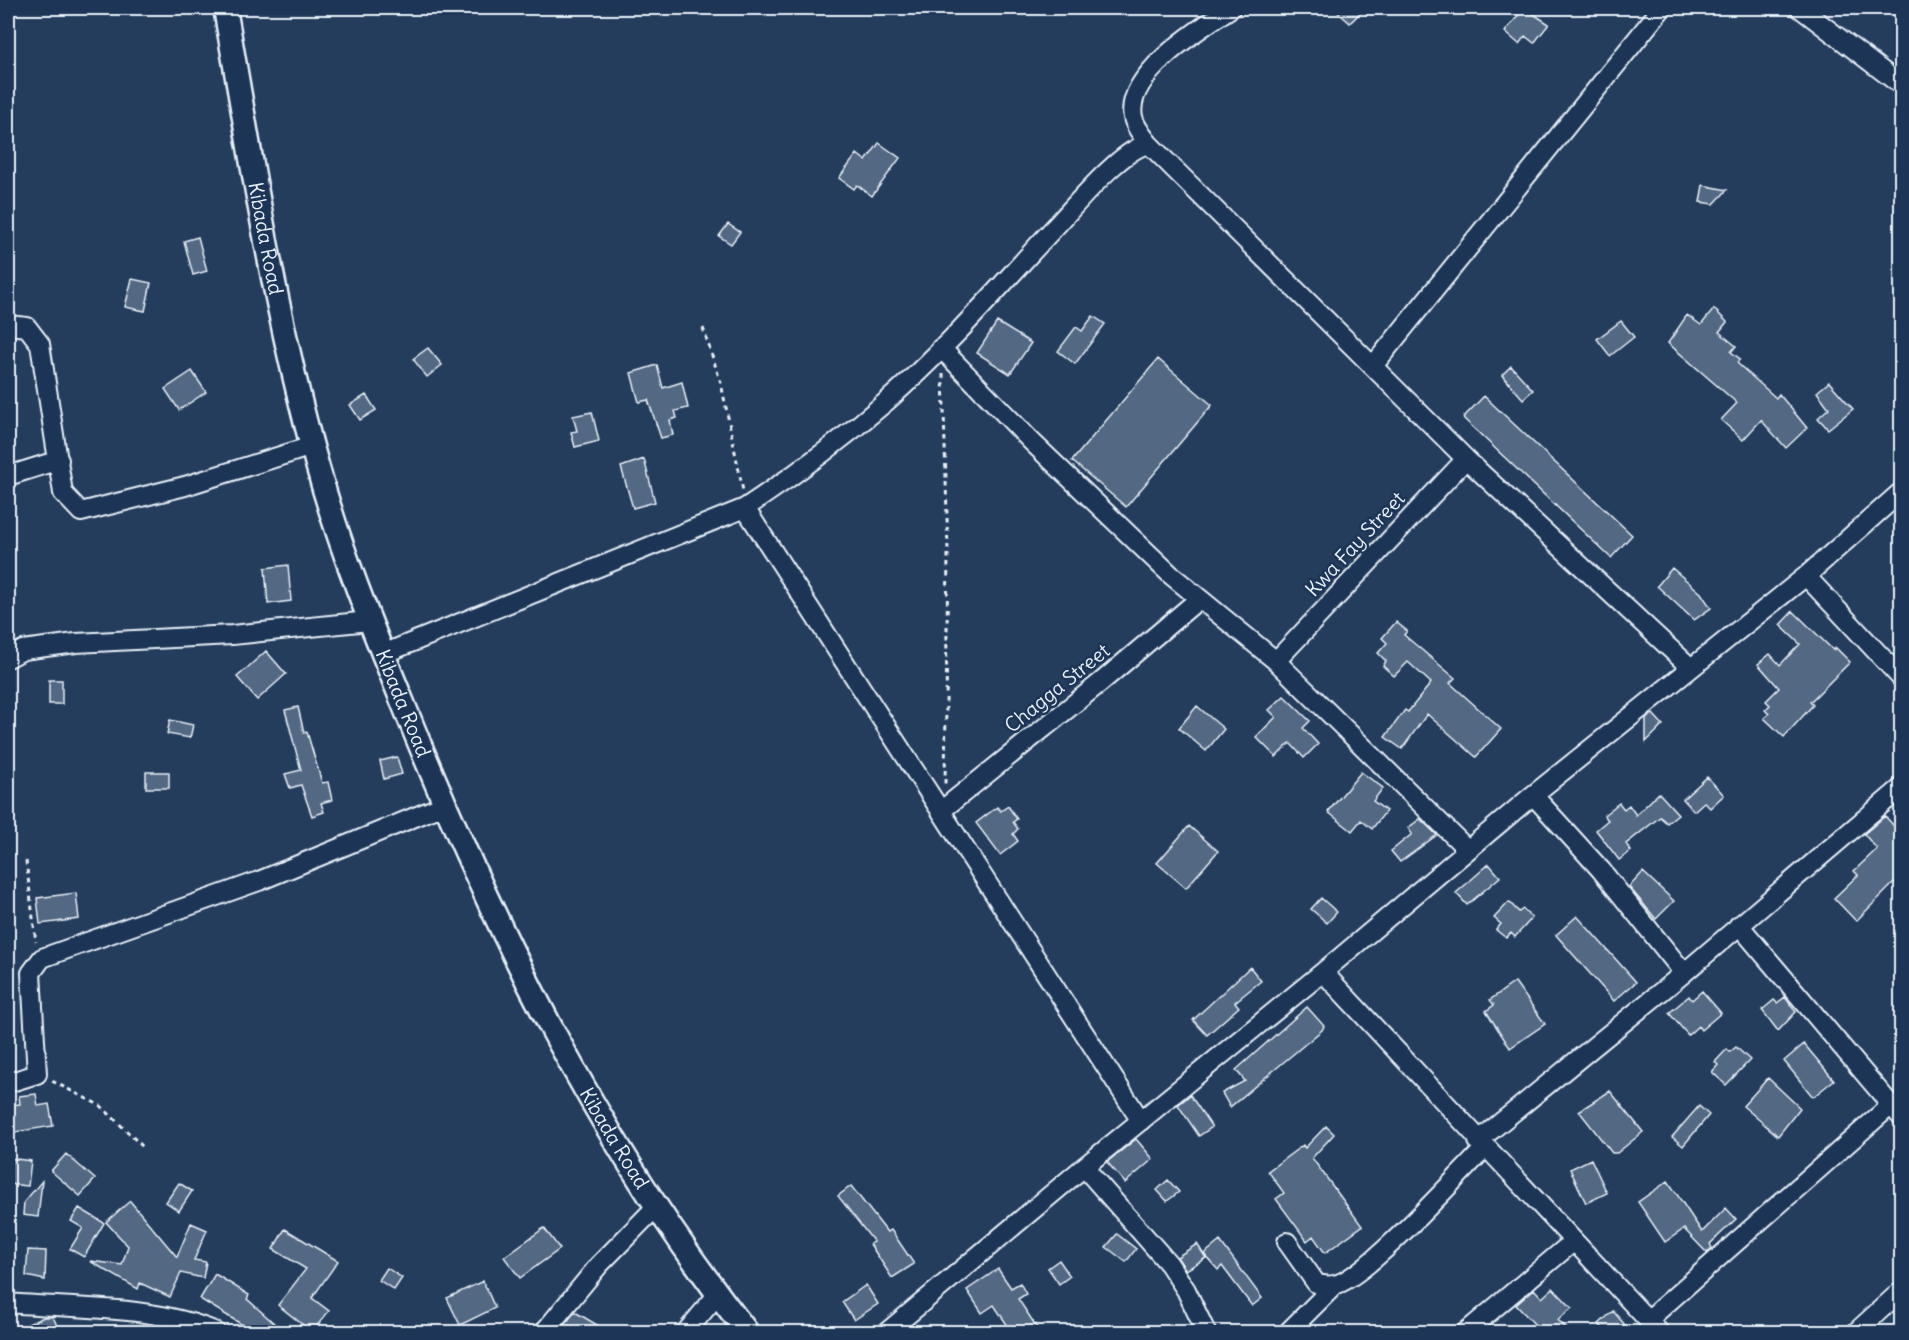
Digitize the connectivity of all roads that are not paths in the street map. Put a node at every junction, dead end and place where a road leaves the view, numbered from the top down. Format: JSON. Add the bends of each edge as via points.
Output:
{"nodes":[{"id":1,"x":225,"y":8,"type":"edge"},
{"id":2,"x":1231,"y":8,"type":"edge"},
{"id":3,"x":1662,"y":8,"type":"edge"},
{"id":4,"x":1800,"y":8,"type":"edge"},
{"id":5,"x":1902,"y":86,"type":"edge"},
{"id":6,"x":1149,"y":144,"type":"junction"},
{"id":7,"x":8,"y":325,"type":"edge"},
{"id":8,"x":941,"y":348,"type":"junction"},
{"id":9,"x":1373,"y":366,"type":"junction"},
{"id":10,"x":312,"y":446,"type":"junction"},
{"id":11,"x":1466,"y":459,"type":"junction"},
{"id":12,"x":59,"y":460,"type":"junction"},
{"id":13,"x":8,"y":476,"type":"edge"},
{"id":14,"x":1902,"y":491,"type":"edge"},
{"id":15,"x":745,"y":508,"type":"junction"},
{"id":16,"x":1806,"y":576,"type":"junction"},
{"id":17,"x":1199,"y":599,"type":"junction"},
{"id":18,"x":369,"y":621,"type":"junction"},
{"id":19,"x":383,"y":654,"type":"junction"},
{"id":20,"x":8,"y":658,"type":"edge"},
{"id":21,"x":1276,"y":661,"type":"junction"},
{"id":22,"x":1691,"y":668,"type":"junction"},
{"id":23,"x":1902,"y":678,"type":"edge"},
{"id":24,"x":1902,"y":787,"type":"edge"},
{"id":25,"x":1533,"y":795,"type":"junction"},
{"id":26,"x":444,"y":805,"type":"junction"},
{"id":27,"x":942,"y":810,"type":"junction"},
{"id":28,"x":1467,"y":850,"type":"junction"},
{"id":29,"x":1739,"y":925,"type":"junction"},
{"id":30,"x":1323,"y":972,"type":"junction"},
{"id":31,"x":1684,"y":973,"type":"junction"},
{"id":32,"x":8,"y":1083,"type":"edge"},
{"id":33,"x":1896,"y":1112,"type":"edge"},
{"id":34,"x":1141,"y":1121,"type":"junction"},
{"id":35,"x":1482,"y":1144,"type":"junction"},
{"id":36,"x":1083,"y":1167,"type":"junction"},
{"id":37,"x":656,"y":1207,"type":"junction"},
{"id":38,"x":1574,"y":1241,"type":"junction"},
{"id":39,"x":1287,"y":1242,"type":"dead end"},
{"id":40,"x":1335,"y":1285,"type":"junction"},
{"id":41,"x":1902,"y":1290,"type":"edge"},
{"id":42,"x":717,"y":1296,"type":"junction"},
{"id":43,"x":8,"y":1303,"type":"edge"},
{"id":44,"x":1653,"y":1326,"type":"edge"},
{"id":45,"x":216,"y":1332,"type":"edge"},
{"id":46,"x":544,"y":1332,"type":"edge"},
{"id":47,"x":686,"y":1332,"type":"edge"},
{"id":48,"x":747,"y":1332,"type":"edge"},
{"id":49,"x":887,"y":1332,"type":"edge"},
{"id":50,"x":1206,"y":1332,"type":"edge"},
{"id":51,"x":1288,"y":1332,"type":"edge"},
{"id":52,"x":1466,"y":1332,"type":"edge"},
{"id":53,"x":1856,"y":1332,"type":"edge"}],
"edges":[{"from":1,"to":10,"type":"main road","name":"Kibada Road","via":[[266,245]]},
{"from":2,"to":6,"type":"street","via":[[1187,37],[1143,82],[1132,114]]},
{"from":3,"to":9,"type":"street"},
{"from":4,"to":5,"type":"street"},
{"from":6,"to":8,"type":"street","via":[[1130,151],[1094,185]]},
{"from":6,"to":9,"type":"street"},
{"from":7,"to":12,"type":"street","via":[[27,327],[40,344]]},
{"from":8,"to":15,"type":"street","via":[[840,441]]},
{"from":8,"to":17,"type":"street","via":[[1032,442]]},
{"from":9,"to":11,"type":"street"},
{"from":10,"to":12,"type":"street","via":[[185,486],[81,512],[63,493]]},
{"from":10,"to":18,"type":"main road","name":"Kibada Road","via":[[331,515]]},
{"from":11,"to":21,"type":"street","name":"Kwa Fay Street"},
{"from":11,"to":22,"type":"street"},
{"from":12,"to":13,"type":"street"},
{"from":14,"to":16,"type":"street"},
{"from":15,"to":19,"type":"street"},
{"from":15,"to":27,"type":"street"},
{"from":16,"to":22,"type":"street"},
{"from":16,"to":23,"type":"street"},
{"from":17,"to":21,"type":"street"},
{"from":17,"to":27,"type":"street","name":"Chagga Street"},
{"from":18,"to":19,"type":"main road","name":"Kibada Road"},
{"from":18,"to":20,"type":"street","via":[[76,643],[23,650]]},
{"from":19,"to":26,"type":"main road","name":"Kibada Road"},
{"from":21,"to":28,"type":"street"},
{"from":22,"to":25,"type":"street"},
{"from":24,"to":29,"type":"street"},
{"from":25,"to":28,"type":"street"},
{"from":25,"to":31,"type":"street","via":[[1601,870]]},
{"from":26,"to":32,"type":"street","via":[[259,881],[38,961],[31,973],[37,1074]]},
{"from":26,"to":37,"type":"main road","name":"Kibada Road","via":[[540,1008],[579,1081]]},
{"from":27,"to":34,"type":"street"},
{"from":28,"to":30,"type":"street"},
{"from":29,"to":31,"type":"street"},
{"from":29,"to":33,"type":"street"},
{"from":30,"to":34,"type":"street"},
{"from":30,"to":35,"type":"street"},
{"from":31,"to":35,"type":"street"},
{"from":33,"to":44,"type":"street"},
{"from":34,"to":36,"type":"street"},
{"from":35,"to":38,"type":"street"},
{"from":35,"to":40,"type":"street","via":[[1390,1244],[1366,1266]]},
{"from":36,"to":49,"type":"street"},
{"from":36,"to":50,"type":"street","via":[[1169,1264]]},
{"from":37,"to":42,"type":"main road","name":"Kibada Road"},
{"from":37,"to":46,"type":"street","via":[[599,1265]]},
{"from":38,"to":44,"type":"street"},
{"from":38,"to":52,"type":"street"},
{"from":39,"to":40,"type":"street","via":[[1316,1283]]},
{"from":40,"to":51,"type":"street"},
{"from":41,"to":53,"type":"street"},
{"from":42,"to":47,"type":"street"},
{"from":42,"to":48,"type":"main road","name":"Kibada Road"},
{"from":43,"to":45,"type":"street","via":[[108,1308]]}]}
